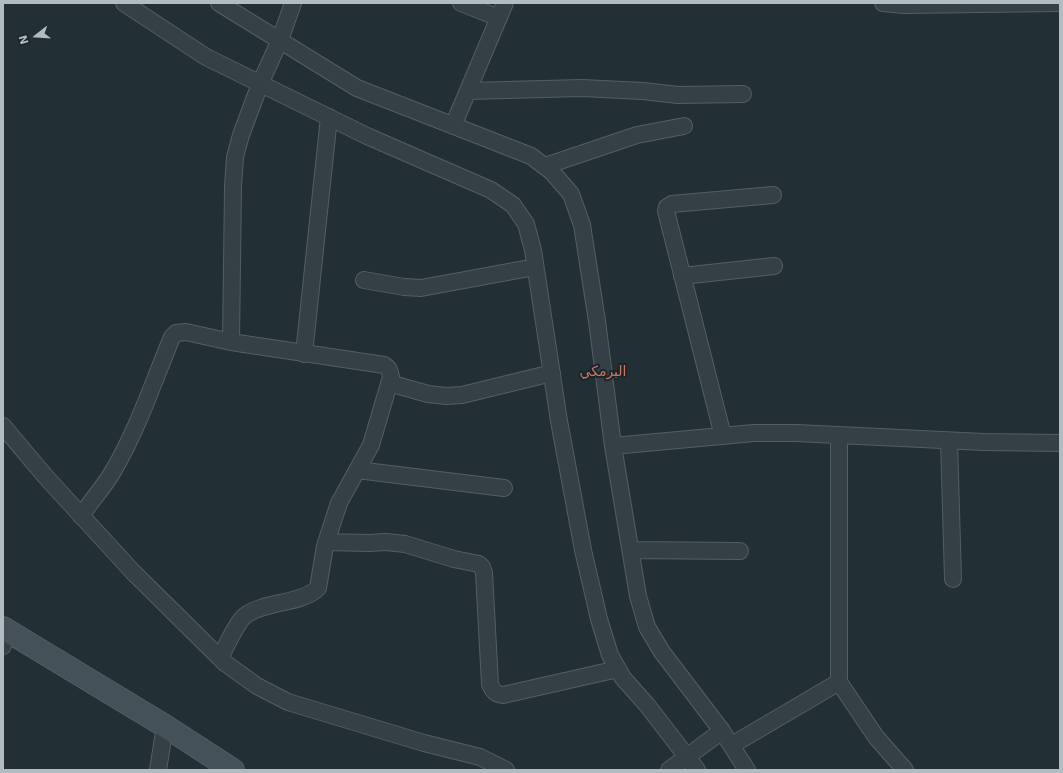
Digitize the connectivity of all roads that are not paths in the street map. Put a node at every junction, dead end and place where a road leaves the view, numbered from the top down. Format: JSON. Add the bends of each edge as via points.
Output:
{"nodes":[{"id":1,"x":124,"y":3,"type":"edge"},
{"id":2,"x":219,"y":3,"type":"edge"},
{"id":3,"x":293,"y":3,"type":"edge"},
{"id":4,"x":461,"y":3,"type":"edge"},
{"id":5,"x":505,"y":3,"type":"edge"},
{"id":6,"x":883,"y":3,"type":"edge"},
{"id":7,"x":1060,"y":3,"type":"edge"},
{"id":8,"x":499,"y":18,"type":"junction"},
{"id":9,"x":278,"y":44,"type":"junction"},
{"id":10,"x":262,"y":78,"type":"junction"},
{"id":11,"x":468,"y":91,"type":"junction"},
{"id":12,"x":743,"y":94,"type":"dead end"},
{"id":13,"x":329,"y":117,"type":"junction"},
{"id":14,"x":452,"y":126,"type":"junction"},
{"id":15,"x":684,"y":126,"type":"dead end"},
{"id":16,"x":545,"y":166,"type":"junction"},
{"id":17,"x":773,"y":195,"type":"dead end"},
{"id":18,"x":774,"y":266,"type":"dead end"},
{"id":19,"x":535,"y":267,"type":"junction"},
{"id":20,"x":682,"y":276,"type":"junction"},
{"id":21,"x":364,"y":280,"type":"dead end"},
{"id":22,"x":231,"y":342,"type":"junction"},
{"id":23,"x":304,"y":354,"type":"junction"},
{"id":24,"x":552,"y":373,"type":"junction"},
{"id":25,"x":389,"y":383,"type":"junction"},
{"id":26,"x":3,"y":426,"type":"edge"},
{"id":27,"x":839,"y":435,"type":"junction"},
{"id":28,"x":723,"y":436,"type":"junction"},
{"id":29,"x":949,"y":441,"type":"junction"},
{"id":30,"x":1060,"y":443,"type":"edge"},
{"id":31,"x":612,"y":446,"type":"junction"},
{"id":32,"x":357,"y":470,"type":"junction"},
{"id":33,"x":504,"y":488,"type":"dead end"},
{"id":34,"x":81,"y":516,"type":"junction"},
{"id":35,"x":326,"y":542,"type":"junction"},
{"id":36,"x":631,"y":550,"type":"junction"},
{"id":37,"x":740,"y":551,"type":"dead end"},
{"id":38,"x":953,"y":579,"type":"dead end"},
{"id":39,"x":5,"y":635,"type":"edge"},
{"id":40,"x":220,"y":658,"type":"junction"},
{"id":41,"x":618,"y":669,"type":"junction"},
{"id":42,"x":839,"y":682,"type":"junction"},
{"id":43,"x":165,"y":726,"type":"junction"},
{"id":44,"x":719,"y":733,"type":"junction"},
{"id":45,"x":732,"y":745,"type":"junction"},
{"id":46,"x":693,"y":752,"type":"junction"},
{"id":47,"x":158,"y":770,"type":"edge"},
{"id":48,"x":233,"y":770,"type":"edge"},
{"id":49,"x":506,"y":770,"type":"edge"},
{"id":50,"x":669,"y":770,"type":"edge"},
{"id":51,"x":697,"y":770,"type":"edge"},
{"id":52,"x":747,"y":770,"type":"edge"},
{"id":53,"x":905,"y":770,"type":"edge"}],
"edges":[{"from":1,"to":10,"type":"street","via":[[206,57]]},
{"from":2,"to":9,"type":"street"},
{"from":3,"to":9,"type":"street"},
{"from":4,"to":8,"type":"street"},
{"from":5,"to":8,"type":"street"},
{"from":6,"to":7,"type":"street"},
{"from":8,"to":11,"type":"street"},
{"from":9,"to":10,"type":"street"},
{"from":9,"to":14,"type":"street","via":[[357,88]]},
{"from":10,"to":13,"type":"street"},
{"from":10,"to":22,"type":"street","via":[[235,157],[232,202]]},
{"from":11,"to":12,"type":"street","via":[[582,88],[678,95]]},
{"from":11,"to":14,"type":"street"},
{"from":13,"to":19,"type":"street","via":[[491,190],[513,205],[526,224]]},
{"from":13,"to":23,"type":"street"},
{"from":14,"to":16,"type":"street","via":[[531,156]]},
{"from":15,"to":16,"type":"street","via":[[636,135]]},
{"from":16,"to":31,"type":"street","via":[[571,194],[582,226],[597,321]]},
{"from":17,"to":20,"type":"street","via":[[672,204],[667,207]]},
{"from":18,"to":20,"type":"street"},
{"from":19,"to":21,"type":"street","via":[[421,288]]},
{"from":19,"to":24,"type":"street"},
{"from":20,"to":28,"type":"street"},
{"from":22,"to":23,"type":"street"},
{"from":22,"to":34,"type":"street","via":[[180,332],[172,337],[124,450],[112,473]]},
{"from":23,"to":25,"type":"street","via":[[384,365],[390,372]]},
{"from":24,"to":25,"type":"street","via":[[462,395],[446,396],[428,394]]},
{"from":24,"to":41,"type":"street","via":[[580,534],[599,619],[610,655]]},
{"from":25,"to":32,"type":"street","via":[[371,445]]},
{"from":26,"to":34,"type":"street"},
{"from":27,"to":28,"type":"street","via":[[754,433]]},
{"from":27,"to":29,"type":"street"},
{"from":27,"to":42,"type":"street"},
{"from":28,"to":31,"type":"street"},
{"from":29,"to":30,"type":"street"},
{"from":29,"to":38,"type":"street"},
{"from":31,"to":36,"type":"street"},
{"from":32,"to":33,"type":"street"},
{"from":32,"to":35,"type":"street","via":[[339,503]]},
{"from":34,"to":40,"type":"street","via":[[133,572]]},
{"from":35,"to":40,"type":"street","via":[[318,588],[310,594],[257,609],[244,616]]},
{"from":35,"to":41,"type":"street","via":[[405,544],[479,564],[484,573],[490,684],[493,691],[498,694]]},
{"from":36,"to":37,"type":"street"},
{"from":36,"to":44,"type":"street","via":[[638,596],[647,626],[662,652]]},
{"from":39,"to":43,"type":"main road"},
{"from":40,"to":49,"type":"street","via":[[257,686],[288,702],[480,758]]},
{"from":41,"to":46,"type":"street","via":[[647,705]]},
{"from":42,"to":45,"type":"street"},
{"from":42,"to":53,"type":"street","via":[[876,737]]},
{"from":43,"to":47,"type":"street"},
{"from":43,"to":48,"type":"main road"},
{"from":44,"to":45,"type":"street"},
{"from":44,"to":46,"type":"street"},
{"from":45,"to":52,"type":"street"},
{"from":46,"to":50,"type":"street"},
{"from":46,"to":51,"type":"street"}]}
